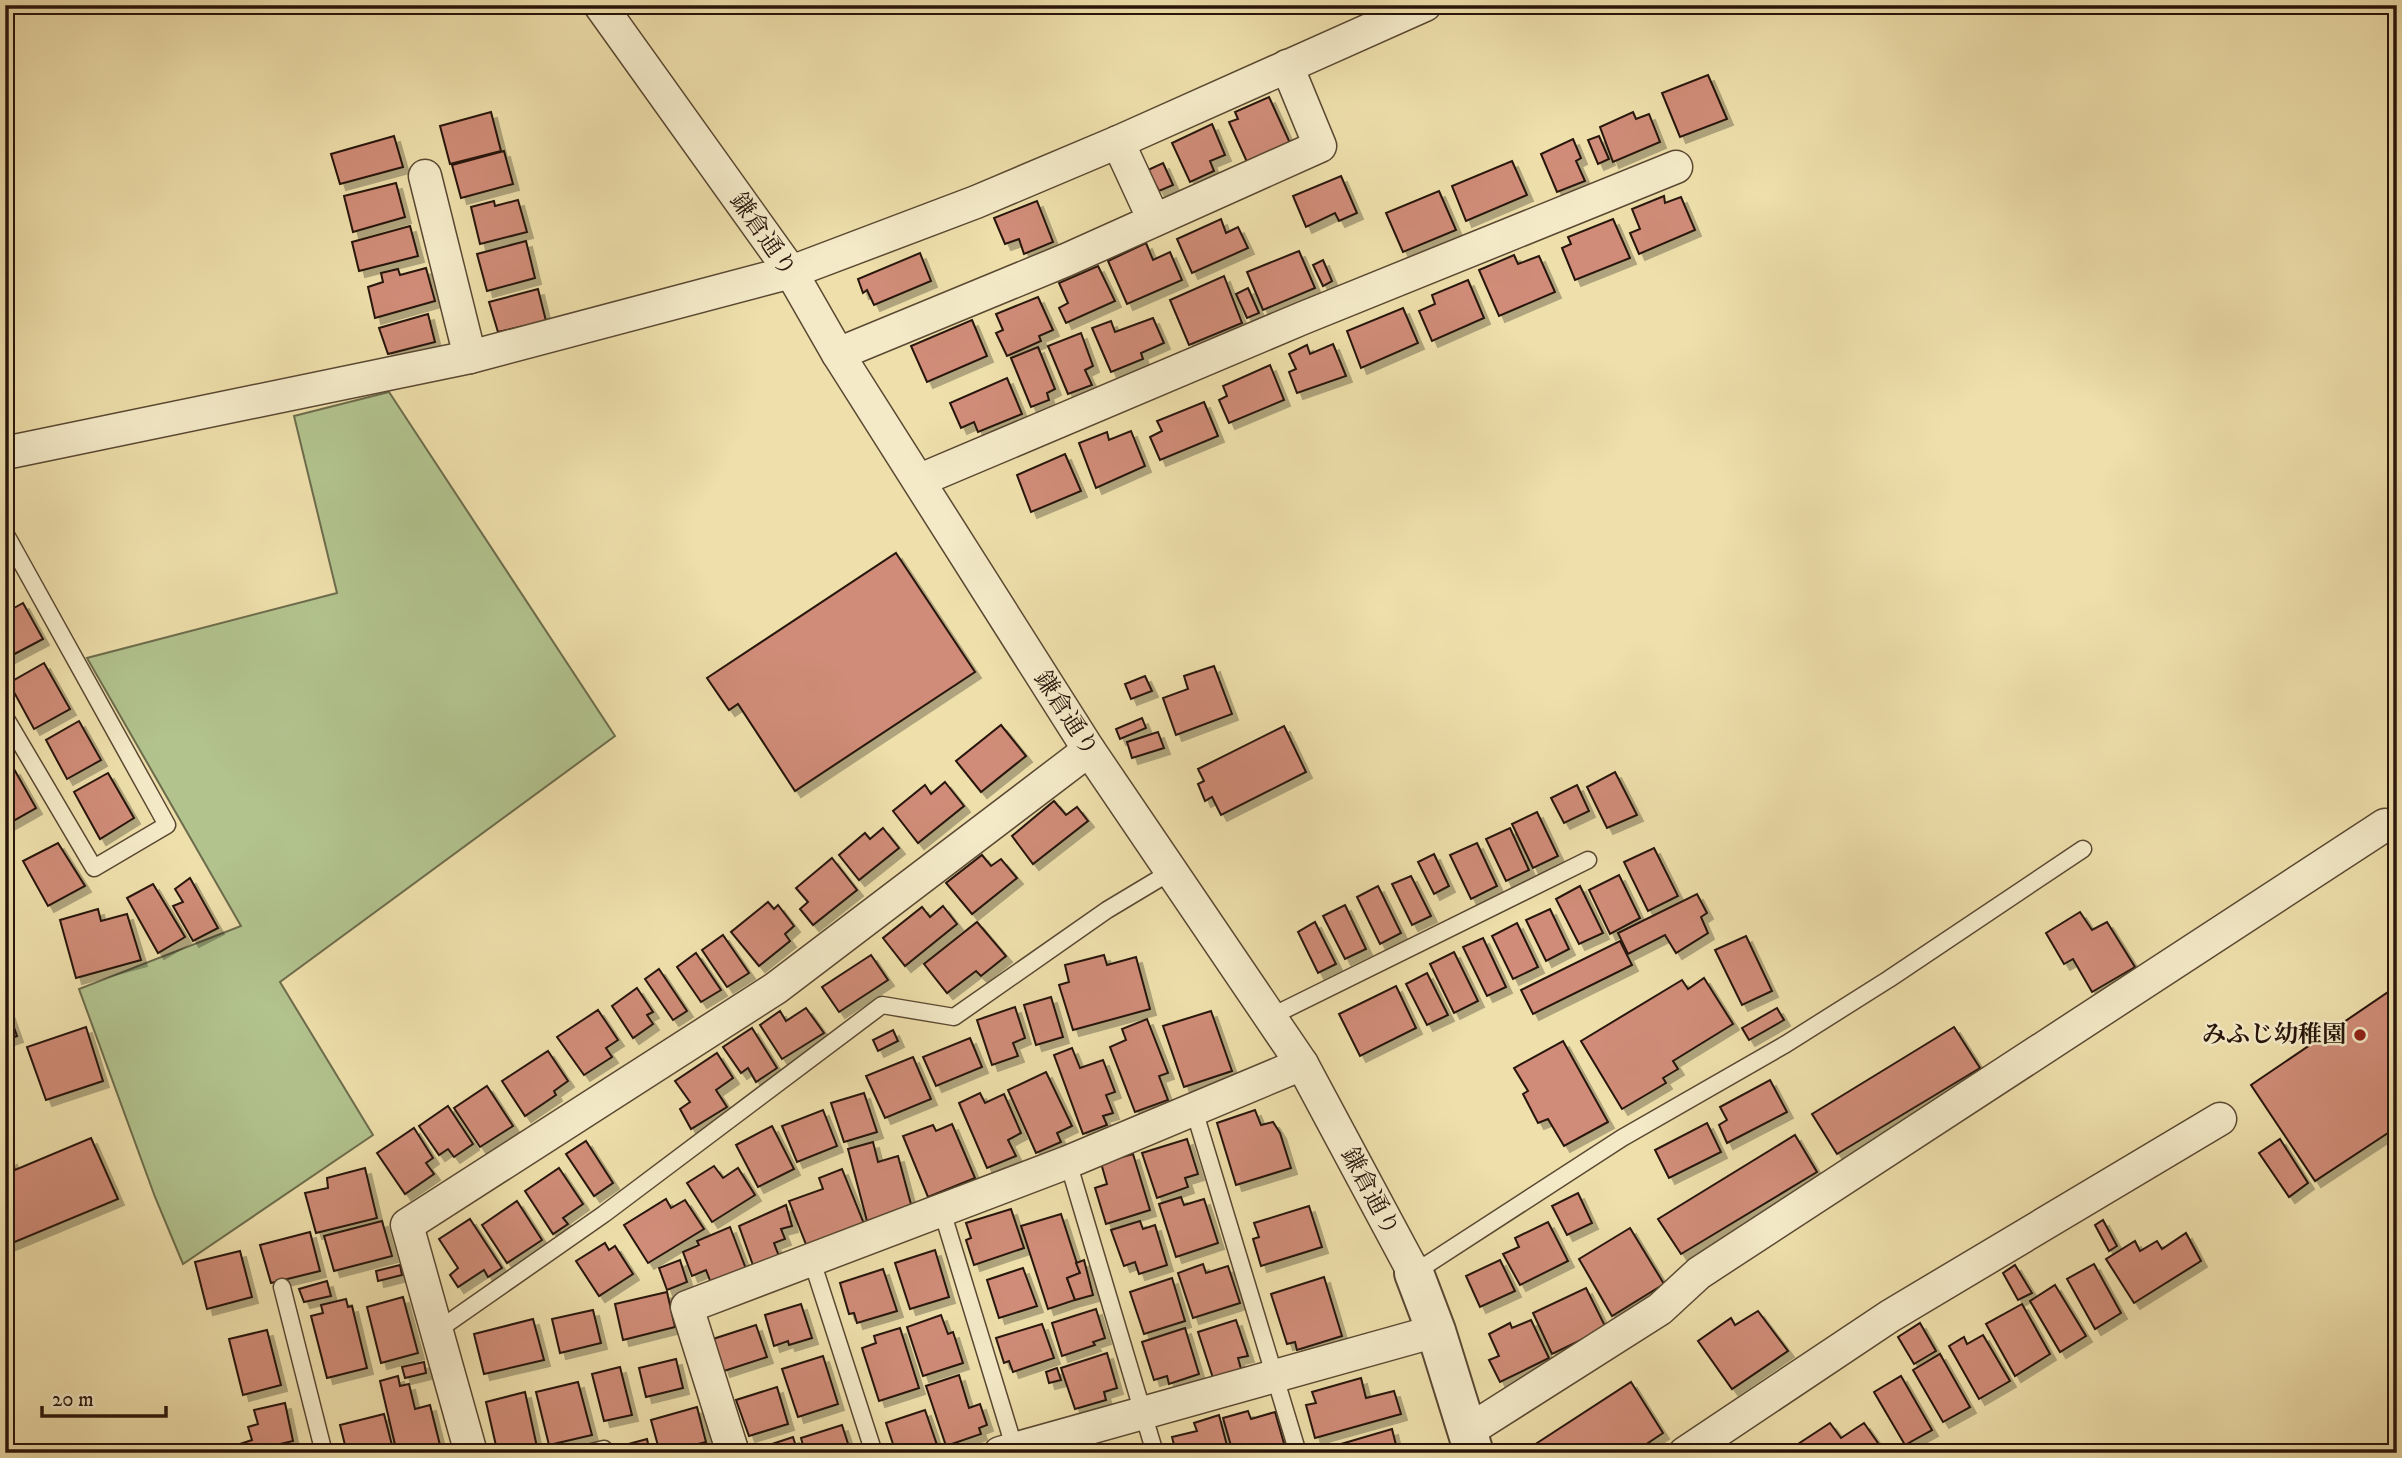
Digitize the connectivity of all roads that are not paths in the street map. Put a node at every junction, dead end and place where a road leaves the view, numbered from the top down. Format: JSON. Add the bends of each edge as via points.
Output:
{"nodes":[{"id":1,"x":600,"y":5,"type":"edge"},
{"id":2,"x":1425,"y":5,"type":"edge"},
{"id":3,"x":1287,"y":66,"type":"junction"},
{"id":4,"x":1118,"y":142,"type":"junction"},
{"id":5,"x":1676,"y":167,"type":"dead end"},
{"id":6,"x":425,"y":176,"type":"dead end"},
{"id":7,"x":1153,"y":220,"type":"junction"},
{"id":8,"x":791,"y":272,"type":"junction"},
{"id":9,"x":838,"y":354,"type":"junction"},
{"id":10,"x":470,"y":357,"type":"junction"},
{"id":11,"x":5,"y":453,"type":"edge"},
{"id":12,"x":920,"y":480,"type":"junction"},
{"id":13,"x":5,"y":533,"type":"edge"},
{"id":14,"x":5,"y":717,"type":"edge"},
{"id":15,"x":1089,"y":750,"type":"junction"},
{"id":16,"x":2385,"y":825,"type":"dead end"},
{"id":17,"x":2083,"y":849,"type":"dead end"},
{"id":18,"x":1588,"y":860,"type":"dead end"},
{"id":19,"x":1172,"y":870,"type":"junction"},
{"id":20,"x":1270,"y":1017,"type":"junction"},
{"id":21,"x":1302,"y":1064,"type":"junction"},
{"id":22,"x":1194,"y":1110,"type":"junction"},
{"id":23,"x":2220,"y":1119,"type":"dead end"},
{"id":24,"x":1068,"y":1162,"type":"junction"},
{"id":25,"x":942,"y":1211,"type":"junction"},
{"id":26,"x":813,"y":1261,"type":"junction"},
{"id":27,"x":1413,"y":1273,"type":"junction"},
{"id":28,"x":282,"y":1287,"type":"dead end"},
{"id":29,"x":438,"y":1330,"type":"junction"},
{"id":30,"x":1436,"y":1331,"type":"junction"},
{"id":31,"x":1276,"y":1376,"type":"junction"},
{"id":32,"x":1143,"y":1413,"type":"junction"},
{"id":33,"x":1471,"y":1442,"type":"edge"},
{"id":34,"x":604,"y":1449,"type":"dead end"},
{"id":35,"x":1011,"y":1451,"type":"edge"},
{"id":36,"x":324,"y":1453,"type":"edge"},
{"id":37,"x":471,"y":1453,"type":"edge"},
{"id":38,"x":588,"y":1453,"type":"edge"},
{"id":39,"x":733,"y":1453,"type":"edge"},
{"id":40,"x":874,"y":1453,"type":"edge"},
{"id":41,"x":1156,"y":1453,"type":"edge"},
{"id":42,"x":1298,"y":1453,"type":"edge"},
{"id":43,"x":1685,"y":1453,"type":"edge"}],
"edges":[{"from":1,"to":8,"type":"street","name":"鎌倉通り"},
{"from":2,"to":3,"type":"street"},
{"from":3,"to":4,"type":"street"},
{"from":3,"to":7,"type":"street","via":[[1320,146]]},
{"from":4,"to":7,"type":"street"},
{"from":4,"to":8,"type":"street"},
{"from":5,"to":12,"type":"street","via":[[1303,317]]},
{"from":6,"to":10,"type":"street"},
{"from":7,"to":9,"type":"street"},
{"from":8,"to":9,"type":"street","name":"鎌倉通り"},
{"from":8,"to":10,"type":"street"},
{"from":9,"to":12,"type":"street","name":"鎌倉通り"},
{"from":10,"to":11,"type":"street"},
{"from":12,"to":15,"type":"street","name":"鎌倉通り"},
{"from":13,"to":14,"type":"lane","via":[[167,825],[94,868]]},
{"from":15,"to":19,"type":"street","name":"鎌倉通り"},
{"from":15,"to":29,"type":"street","via":[[776,988],[407,1225]]},
{"from":16,"to":33,"type":"street","via":[[1699,1273],[1660,1309]]},
{"from":17,"to":27,"type":"lane","via":[[1878,986],[1622,1138]]},
{"from":18,"to":20,"type":"lane"},
{"from":19,"to":20,"type":"street","name":"鎌倉通り"},
{"from":19,"to":29,"type":"lane","via":[[954,1017],[882,1005],[604,1214]]},
{"from":20,"to":21,"type":"street","name":"鎌倉通り"},
{"from":21,"to":22,"type":"street"},
{"from":21,"to":27,"type":"street","name":"鎌倉通り"},
{"from":22,"to":24,"type":"street"},
{"from":22,"to":31,"type":"lane"},
{"from":23,"to":43,"type":"street","via":[[1890,1316]]},
{"from":24,"to":25,"type":"street"},
{"from":24,"to":32,"type":"lane"},
{"from":25,"to":26,"type":"street"},
{"from":25,"to":35,"type":"lane"},
{"from":26,"to":39,"type":"street","via":[[687,1307]]},
{"from":26,"to":40,"type":"lane"},
{"from":27,"to":30,"type":"street","name":"鎌倉通り"},
{"from":28,"to":36,"type":"lane"},
{"from":29,"to":37,"type":"street"},
{"from":30,"to":31,"type":"street"},
{"from":30,"to":33,"type":"street","name":"鎌倉通り"},
{"from":31,"to":32,"type":"street"},
{"from":31,"to":42,"type":"lane"},
{"from":32,"to":35,"type":"street"},
{"from":32,"to":41,"type":"lane"},
{"from":34,"to":38,"type":"lane"}]}
